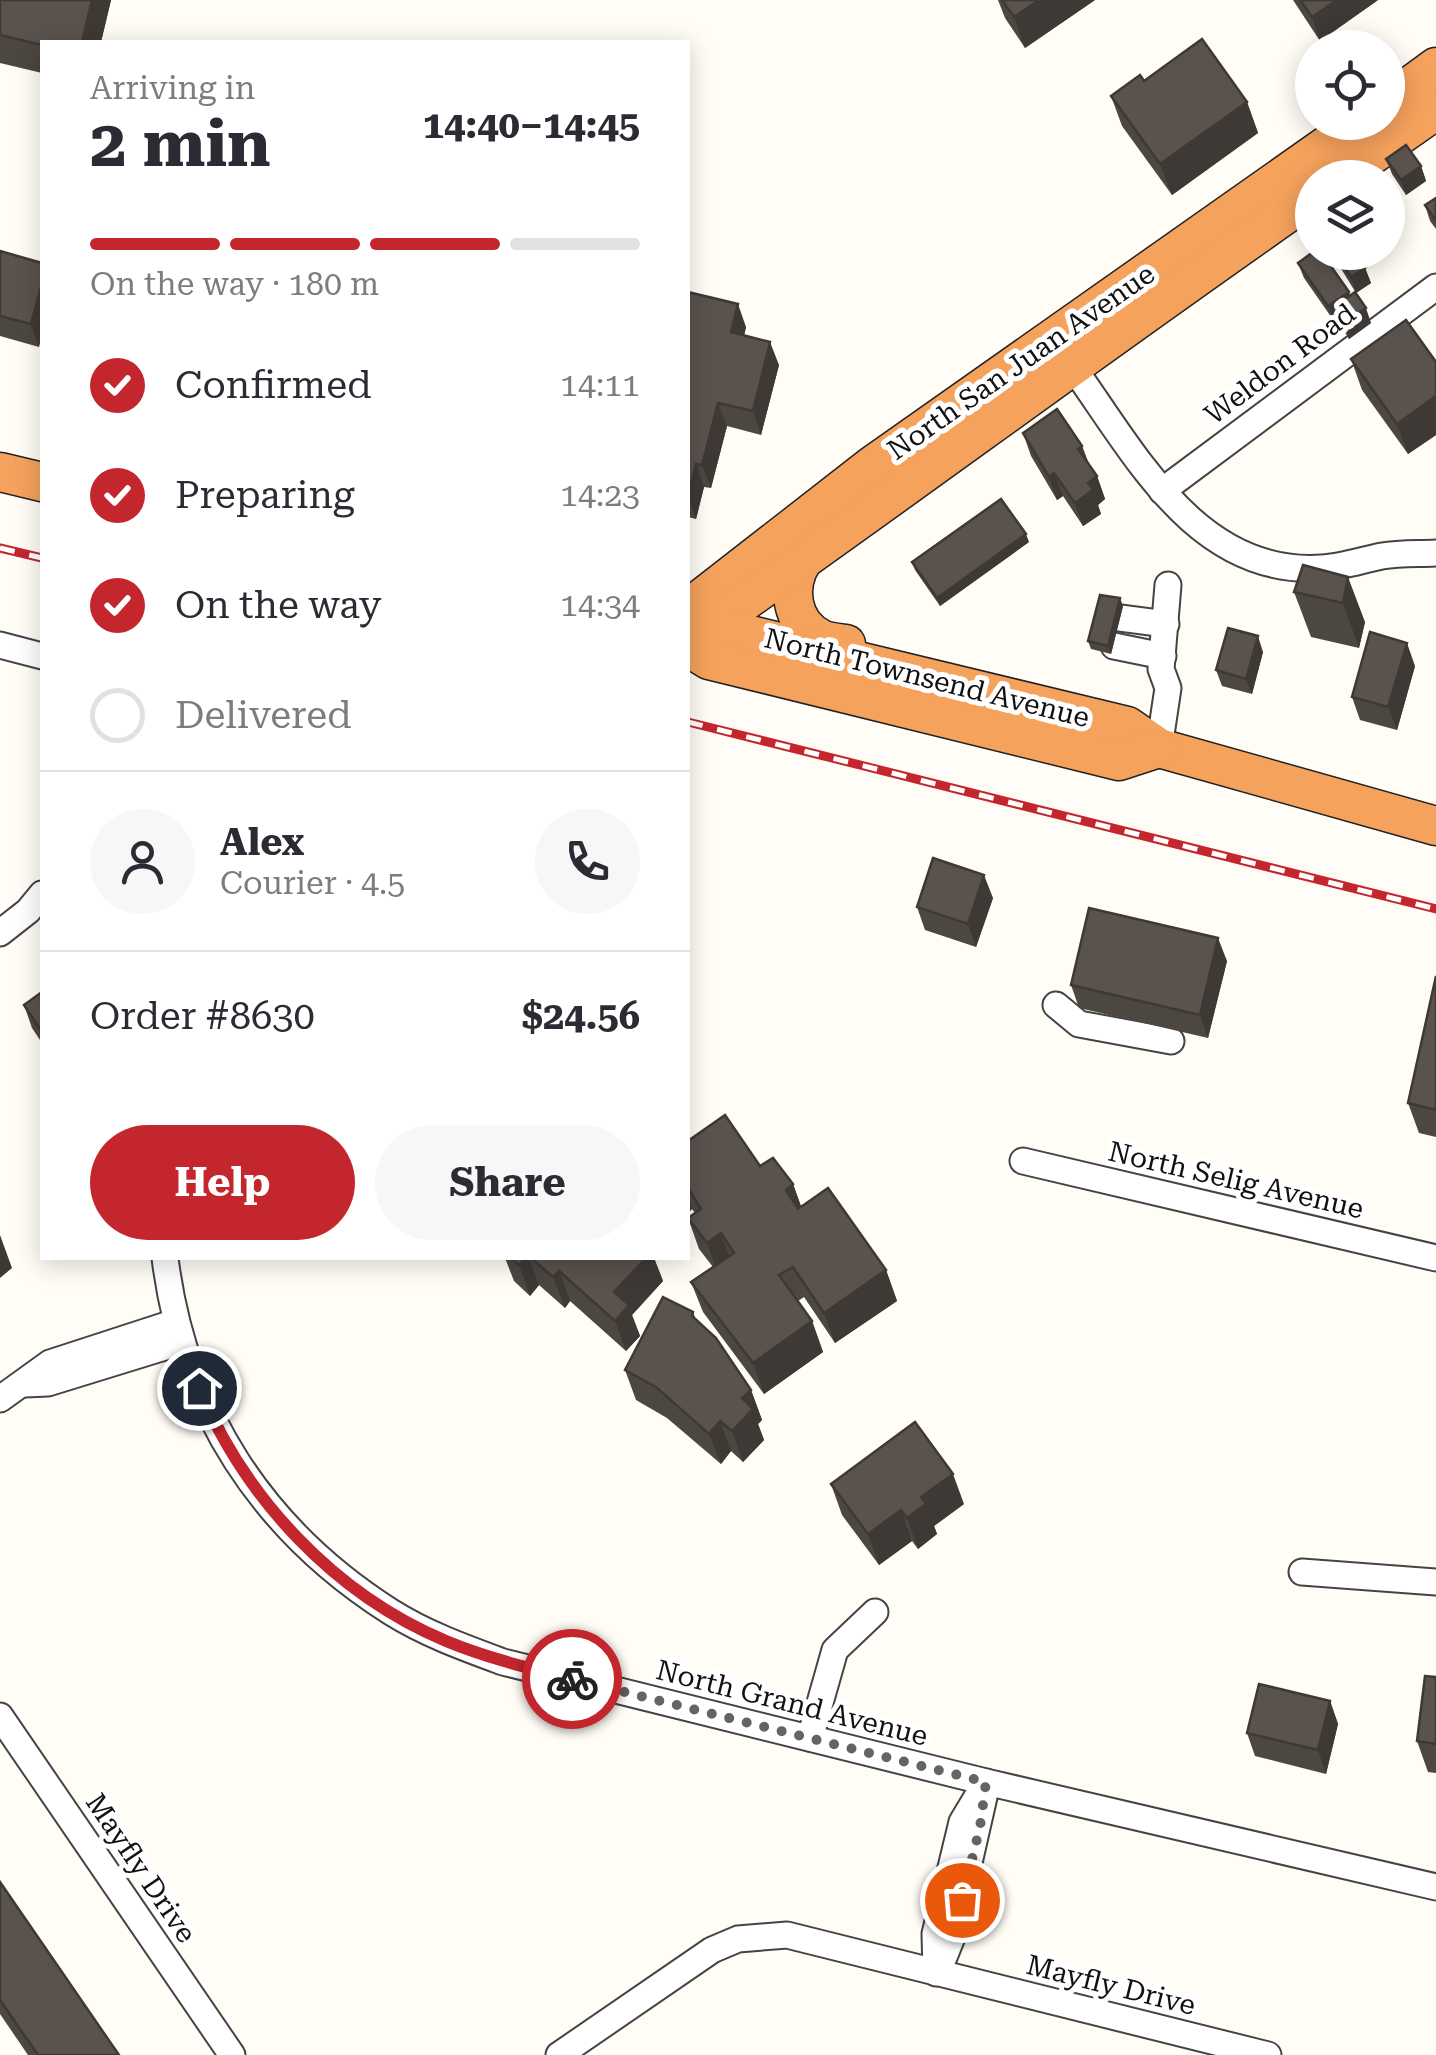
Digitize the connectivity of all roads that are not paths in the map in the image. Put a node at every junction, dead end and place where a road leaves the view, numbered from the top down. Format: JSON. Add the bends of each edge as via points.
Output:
{"nodes":[{"id":1,"x":1436,"y":66,"type":"edge"},
{"id":2,"x":1405,"y":89,"type":"edge"},
{"id":3,"x":1436,"y":110,"type":"edge"},
{"id":4,"x":1336,"y":140,"type":"edge"},
{"id":5,"x":1365,"y":160,"type":"edge"},
{"id":6,"x":1295,"y":208,"type":"edge"},
{"id":7,"x":1436,"y":287,"type":"edge"},
{"id":8,"x":1072,"y":366,"type":"junction"},
{"id":9,"x":962,"y":424,"type":"junction"},
{"id":10,"x":873,"y":465,"type":"junction"},
{"id":11,"x":0,"y":472,"type":"edge"},
{"id":12,"x":40,"y":482,"type":"edge"},
{"id":13,"x":1162,"y":491,"type":"junction"},
{"id":14,"x":1436,"y":553,"type":"edge"},
{"id":15,"x":803,"y":560,"type":"junction"},
{"id":16,"x":690,"y":577,"type":"edge"},
{"id":17,"x":1168,"y":586,"type":"dead end"},
{"id":18,"x":690,"y":607,"type":"edge"},
{"id":19,"x":1120,"y":618,"type":"edge"},
{"id":20,"x":690,"y":624,"type":"edge"},
{"id":21,"x":1166,"y":624,"type":"junction"},
{"id":22,"x":690,"y":633,"type":"edge"},
{"id":23,"x":0,"y":645,"type":"edge"},
{"id":24,"x":1114,"y":646,"type":"edge"},
{"id":25,"x":690,"y":648,"type":"edge"},
{"id":26,"x":40,"y":655,"type":"edge"},
{"id":27,"x":1164,"y":656,"type":"junction"},
{"id":28,"x":983,"y":691,"type":"junction"},
{"id":29,"x":1158,"y":748,"type":"junction"},
{"id":30,"x":1436,"y":826,"type":"edge"},
{"id":31,"x":40,"y":896,"type":"edge"},
{"id":32,"x":0,"y":933,"type":"edge"},
{"id":33,"x":1056,"y":1004,"type":"dead end"},
{"id":34,"x":1171,"y":1041,"type":"dead end"},
{"id":35,"x":1023,"y":1161,"type":"dead end"},
{"id":36,"x":1436,"y":1258,"type":"edge"},
{"id":37,"x":165,"y":1260,"type":"edge"},
{"id":38,"x":178,"y":1332,"type":"junction"},
{"id":39,"x":0,"y":1399,"type":"edge"},
{"id":40,"x":1302,"y":1572,"type":"dead end"},
{"id":41,"x":1436,"y":1582,"type":"edge"},
{"id":42,"x":875,"y":1612,"type":"dead end"},
{"id":43,"x":0,"y":1716,"type":"edge"},
{"id":44,"x":810,"y":1738,"type":"junction"},
{"id":45,"x":986,"y":1782,"type":"junction"},
{"id":46,"x":1436,"y":1888,"type":"edge"},
{"id":47,"x":936,"y":1973,"type":"junction"},
{"id":48,"x":232,"y":2055,"type":"edge"},
{"id":49,"x":559,"y":2055,"type":"edge"},
{"id":50,"x":1268,"y":2055,"type":"edge"}],
"edges":[{"from":1,"to":2,"type":"highway"},
{"from":3,"to":5,"type":"highway"},
{"from":4,"to":9,"type":"highway","name":"North San Juan Avenue"},
{"from":6,"to":8,"type":"highway","name":"North San Juan Avenue"},
{"from":7,"to":13,"type":"street","name":"Weldon Road"},
{"from":8,"to":9,"type":"highway","name":"North San Juan Avenue"},
{"from":8,"to":13,"type":"street"},
{"from":9,"to":10,"type":"highway","name":"North San Juan Avenue"},
{"from":9,"to":15,"type":"highway","name":"North San Juan Avenue"},
{"from":10,"to":16,"type":"highway"},
{"from":10,"to":18,"type":"highway","name":"North San Juan Avenue"},
{"from":11,"to":12,"type":"highway"},
{"from":13,"to":14,"type":"street","via":[[1206,533],[1271,565],[1322,568]]},
{"from":15,"to":20,"type":"highway","name":"North San Juan Avenue","via":[[724,616]]},
{"from":15,"to":28,"type":"highway","via":[[792,599],[820,638],[958,670]]},
{"from":17,"to":21,"type":"street"},
{"from":19,"to":21,"type":"street"},
{"from":21,"to":27,"type":"street"},
{"from":22,"to":28,"type":"highway","name":"North Townsend Avenue","via":[[750,635]]},
{"from":23,"to":26,"type":"street"},
{"from":24,"to":27,"type":"street"},
{"from":25,"to":29,"type":"highway","name":"North Townsend Avenue","via":[[709,660],[1119,761]]},
{"from":27,"to":29,"type":"street","via":[[1168,688]]},
{"from":28,"to":29,"type":"highway","name":"North Townsend Avenue","via":[[1127,726]]},
{"from":29,"to":30,"type":"highway","name":"North Townsend Avenue"},
{"from":31,"to":32,"type":"street"},
{"from":33,"to":34,"type":"street","via":[[1079,1024]]},
{"from":35,"to":36,"type":"street","name":"North Selig Avenue"},
{"from":37,"to":38,"type":"street","name":"North Grand Avenue"},
{"from":38,"to":39,"type":"street","via":[[48,1383],[24,1384]]},
{"from":38,"to":44,"type":"street","name":"North Grand Avenue","via":[[210,1414],[259,1496],[298,1540],[393,1613],[503,1662]]},
{"from":40,"to":41,"type":"street"},
{"from":42,"to":44,"type":"street","via":[[834,1650]]},
{"from":43,"to":48,"type":"street","name":"Mayfly Drive"},
{"from":44,"to":45,"type":"street","name":"North Grand Avenue"},
{"from":45,"to":46,"type":"street","name":"North Grand Avenue"},
{"from":45,"to":47,"type":"street","via":[[962,1822],[935,1934]]},
{"from":47,"to":49,"type":"street","name":"Mayfly Drive","via":[[787,1935],[738,1939]]},
{"from":47,"to":50,"type":"street","name":"Mayfly Drive"}]}
